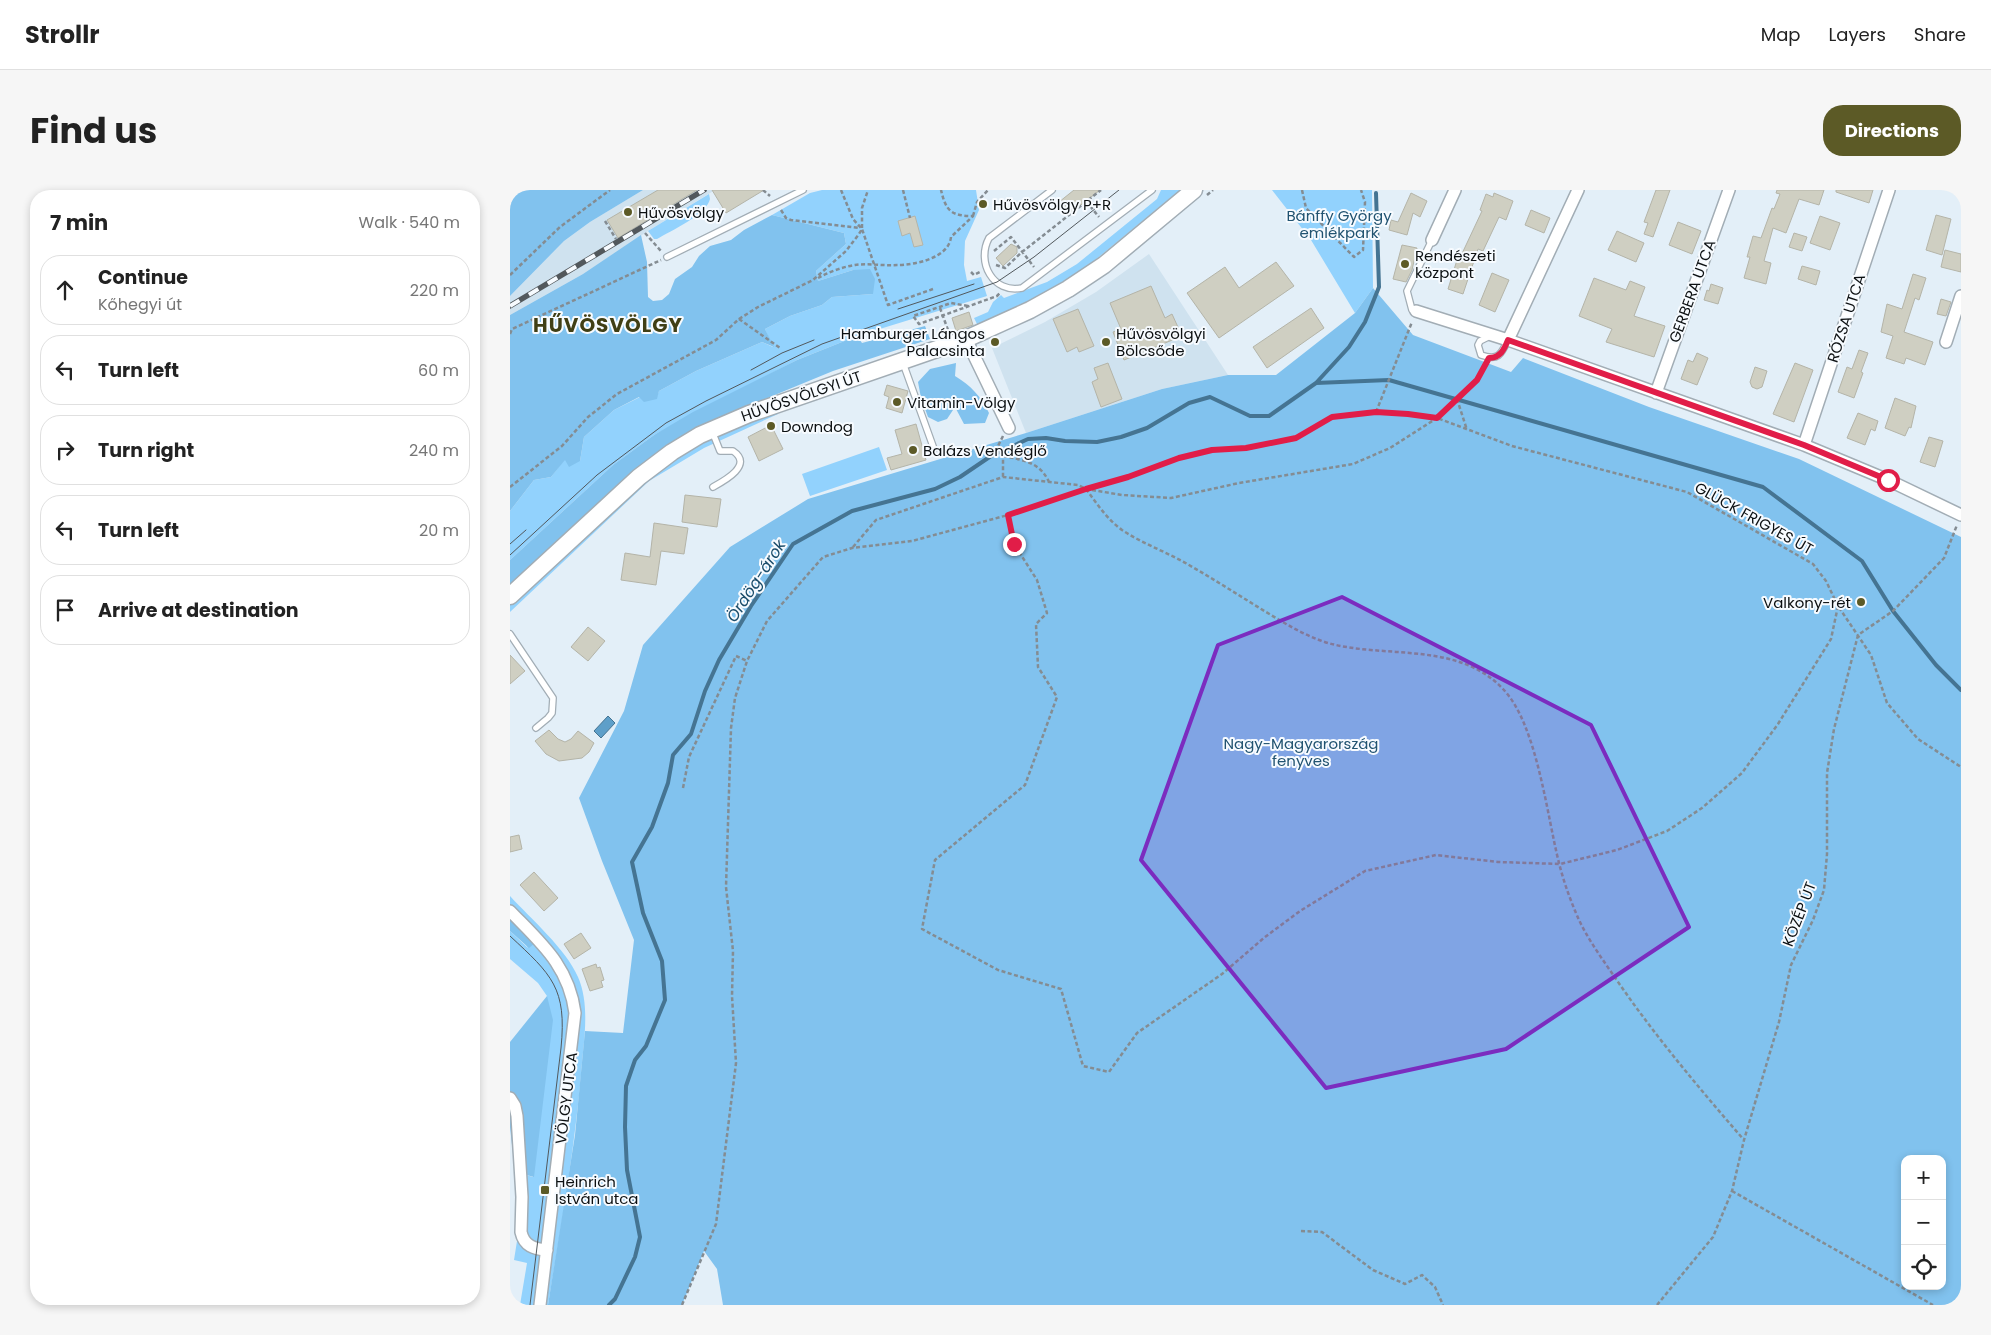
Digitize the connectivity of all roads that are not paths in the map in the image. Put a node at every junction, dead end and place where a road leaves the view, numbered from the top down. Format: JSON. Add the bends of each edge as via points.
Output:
{"nodes":[{"id":1,"x":803,"y":190,"type":"edge"},
{"id":2,"x":1052,"y":190,"type":"edge"},
{"id":3,"x":1152,"y":190,"type":"edge"},
{"id":4,"x":1194,"y":190,"type":"edge"},
{"id":5,"x":1455,"y":190,"type":"edge"},
{"id":6,"x":1578,"y":190,"type":"edge"},
{"id":7,"x":1729,"y":190,"type":"edge"},
{"id":8,"x":1889,"y":190,"type":"edge"},
{"id":9,"x":1432,"y":240,"type":"joint"},
{"id":10,"x":666,"y":257,"type":"road end"},
{"id":11,"x":1961,"y":296,"type":"edge"},
{"id":12,"x":1416,"y":311,"type":"joint"},
{"id":13,"x":1492,"y":335,"type":"junction"},
{"id":14,"x":958,"y":338,"type":"junction"},
{"id":15,"x":1508,"y":340,"type":"junction"},
{"id":16,"x":1946,"y":342,"type":"dead end"},
{"id":17,"x":903,"y":361,"type":"junction"},
{"id":18,"x":1656,"y":393,"type":"junction"},
{"id":19,"x":1009,"y":428,"type":"dead end"},
{"id":20,"x":711,"y":430,"type":"junction"},
{"id":21,"x":1804,"y":445,"type":"junction"},
{"id":22,"x":934,"y":449,"type":"dead end"},
{"id":23,"x":713,"y":487,"type":"dead end"},
{"id":24,"x":1959,"y":519,"type":"edge"},
{"id":25,"x":510,"y":596,"type":"edge"},
{"id":26,"x":510,"y":634,"type":"edge"},
{"id":27,"x":536,"y":728,"type":"dead end"},
{"id":28,"x":510,"y":911,"type":"edge"},
{"id":29,"x":510,"y":1098,"type":"edge"},
{"id":30,"x":547,"y":1250,"type":"junction"},
{"id":31,"x":540,"y":1305,"type":"edge"}],
"edges":[{"from":1,"to":10,"type":"lane"},
{"from":2,"to":3,"type":"lane","via":[[989,238],[984,247],[986,269],[1006,288],[1022,288]]},
{"from":4,"to":14,"type":"main road","name":"HŰVÖSVÖLGYI ÚT","via":[[1138,239],[1086,278],[1030,310]]},
{"from":5,"to":9,"type":"street"},
{"from":6,"to":15,"type":"street"},
{"from":7,"to":18,"type":"street","name":"GERBERA UTCA"},
{"from":8,"to":21,"type":"street","name":"RÓZSA UTCA"},
{"from":9,"to":12,"type":"lane","via":[[1407,291],[1412,310]]},
{"from":11,"to":16,"type":"street"},
{"from":12,"to":13,"type":"street"},
{"from":13,"to":15,"type":"street"},
{"from":13,"to":15,"type":"lane","via":[[1478,345],[1482,355],[1489,358],[1495,358],[1502,352]]},
{"from":14,"to":17,"type":"main road","name":"HŰVÖSVÖLGYI ÚT"},
{"from":14,"to":19,"type":"street"},
{"from":15,"to":18,"type":"street"},
{"from":17,"to":20,"type":"main road","name":"HŰVÖSVÖLGYI ÚT","via":[[748,414]]},
{"from":17,"to":22,"type":"lane"},
{"from":18,"to":21,"type":"street"},
{"from":20,"to":23,"type":"lane","via":[[720,451],[733,451],[740,463],[735,474]]},
{"from":20,"to":25,"type":"main road","name":"HŰVÖSVÖLGYI ÚT","via":[[672,452],[639,477]]},
{"from":21,"to":24,"type":"street","via":[[1888,480]]},
{"from":26,"to":27,"type":"lane","via":[[553,698],[552,713]]},
{"from":28,"to":30,"type":"street","name":"VÖLGY UTCA","via":[[556,960],[569,986],[575,1013]]},
{"from":29,"to":30,"type":"street","via":[[517,1116],[522,1197],[520,1232],[532,1248]]},
{"from":30,"to":31,"type":"street","name":"VÖLGY UTCA"}]}
